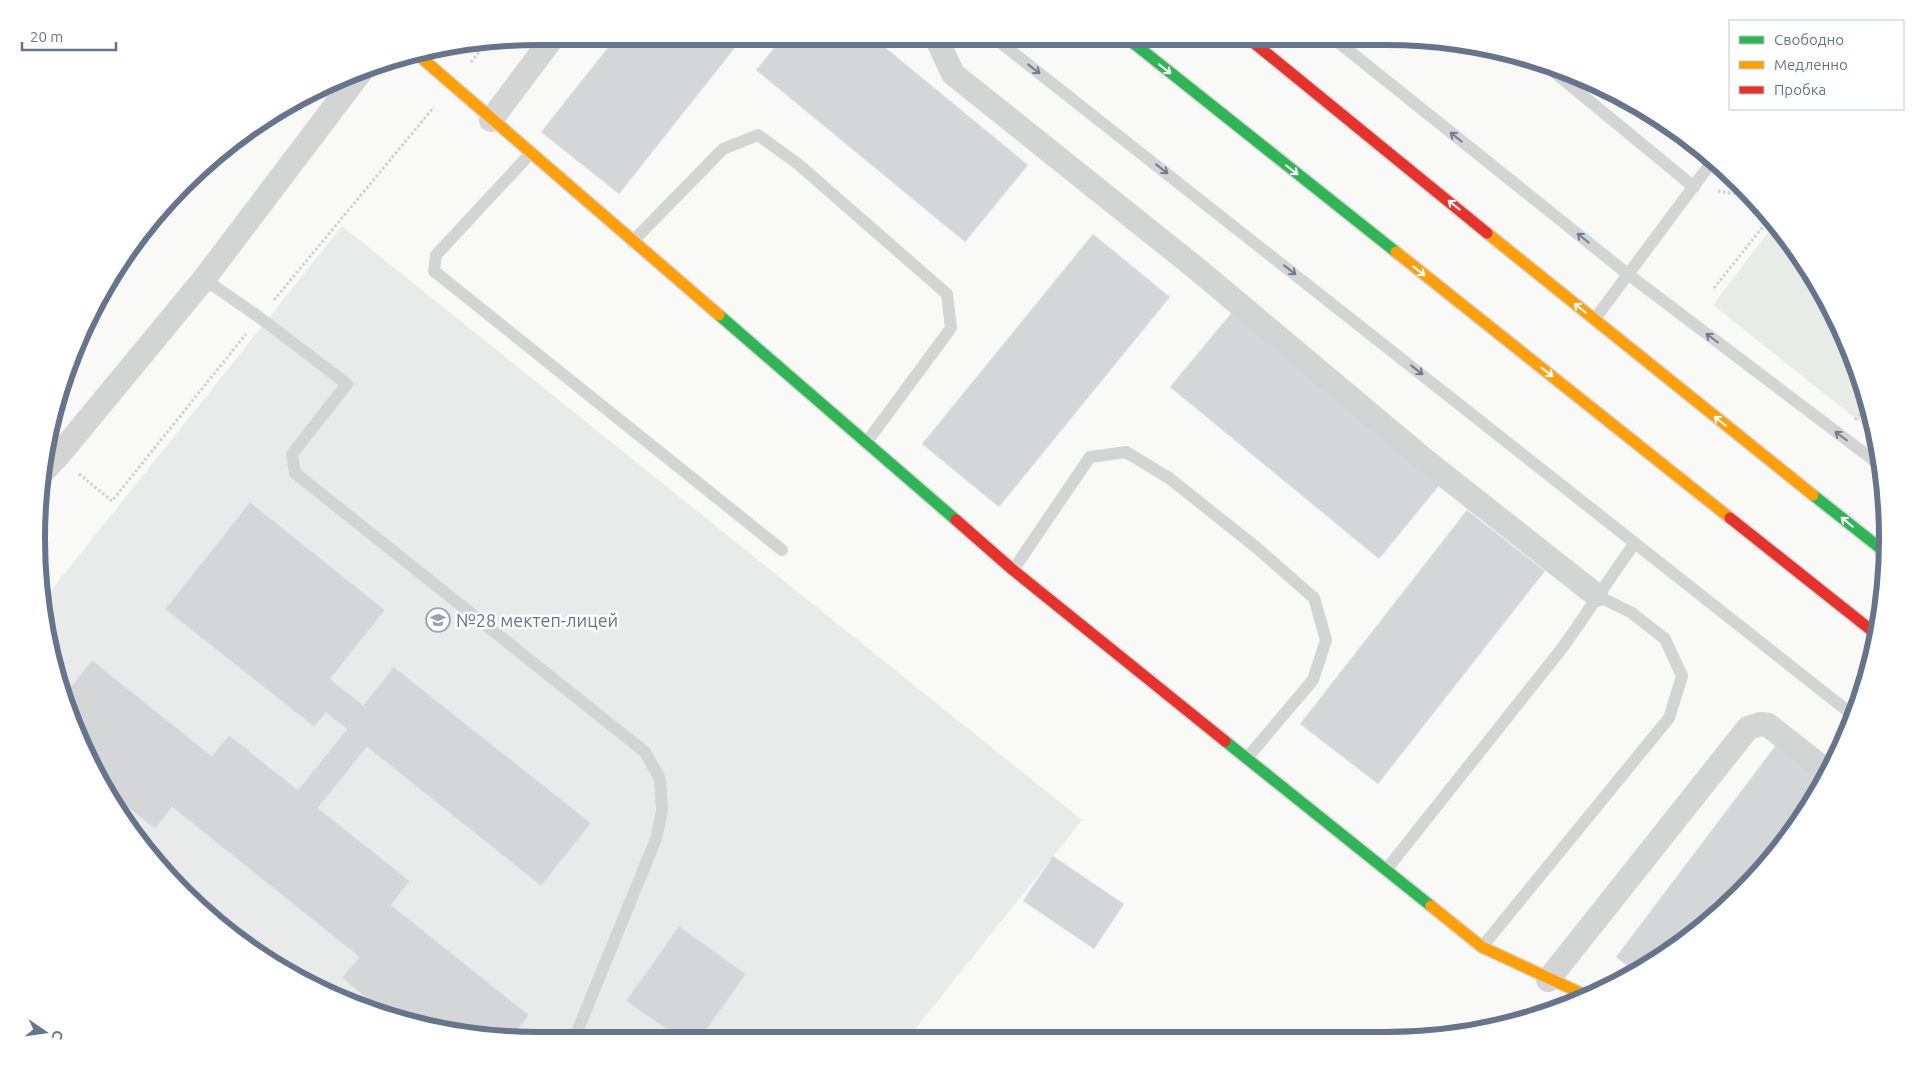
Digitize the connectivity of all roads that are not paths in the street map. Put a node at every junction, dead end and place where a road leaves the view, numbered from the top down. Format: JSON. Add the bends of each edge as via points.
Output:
{"nodes":[{"id":1,"x":547,"y":45,"type":"edge"},
{"id":2,"x":939,"y":45,"type":"edge"},
{"id":3,"x":1004,"y":45,"type":"edge"},
{"id":4,"x":1136,"y":45,"type":"edge"},
{"id":5,"x":1257,"y":45,"type":"edge"},
{"id":6,"x":1342,"y":45,"type":"edge"},
{"id":7,"x":423,"y":59,"type":"edge"},
{"id":8,"x":1562,"y":78,"type":"edge"},
{"id":9,"x":348,"y":84,"type":"edge"},
{"id":10,"x":492,"y":120,"type":"junction"},
{"id":11,"x":530,"y":154,"type":"junction"},
{"id":12,"x":1709,"y":166,"type":"edge"},
{"id":13,"x":1694,"y":186,"type":"junction"},
{"id":14,"x":632,"y":242,"type":"junction"},
{"id":15,"x":1628,"y":275,"type":"junction"},
{"id":16,"x":204,"y":279,"type":"junction"},
{"id":17,"x":1594,"y":320,"type":"junction"},
{"id":18,"x":866,"y":443,"type":"junction"},
{"id":19,"x":1873,"y":460,"type":"edge"},
{"id":20,"x":51,"y":464,"type":"edge"},
{"id":21,"x":1635,"y":543,"type":"junction"},
{"id":22,"x":1879,"y":547,"type":"edge"},
{"id":23,"x":782,"y":550,"type":"dead end"},
{"id":24,"x":1012,"y":570,"type":"junction"},
{"id":25,"x":1596,"y":595,"type":"junction"},
{"id":26,"x":1871,"y":630,"type":"edge"},
{"id":27,"x":1847,"y":711,"type":"edge"},
{"id":28,"x":1247,"y":758,"type":"junction"},
{"id":29,"x":1822,"y":768,"type":"edge"},
{"id":30,"x":1386,"y":870,"type":"junction"},
{"id":31,"x":1482,"y":947,"type":"junction"},
{"id":32,"x":1548,"y":980,"type":"junction"},
{"id":33,"x":1578,"y":992,"type":"edge"},
{"id":34,"x":577,"y":1032,"type":"edge"}],
"edges":[{"from":1,"to":10,"type":"street"},
{"from":2,"to":25,"type":"street","via":[[953,74],[1197,269],[1426,461]]},
{"from":3,"to":21,"type":"lane","one_way":true},
{"from":4,"to":26,"type":"street","one_way":true},
{"from":17,"to":5,"type":"street","one_way":true},
{"from":15,"to":6,"type":"lane","one_way":true},
{"from":7,"to":10,"type":"street"},
{"from":8,"to":13,"type":"lane"},
{"from":9,"to":16,"type":"street"},
{"from":10,"to":11,"type":"street"},
{"from":11,"to":14,"type":"street"},
{"from":11,"to":23,"type":"lane","via":[[436,255],[434,271]]},
{"from":12,"to":13,"type":"lane"},
{"from":13,"to":15,"type":"lane"},
{"from":14,"to":18,"type":"street"},
{"from":14,"to":18,"type":"lane","via":[[723,149],[758,135],[798,164],[947,294],[951,328]]},
{"from":15,"to":17,"type":"lane"},
{"from":19,"to":15,"type":"lane","one_way":true},
{"from":16,"to":20,"type":"street"},
{"from":16,"to":34,"type":"lane","via":[[347,384],[292,454],[295,473],[645,752],[660,778],[662,811],[656,839]]},
{"from":22,"to":17,"type":"street","one_way":true},
{"from":18,"to":24,"type":"street"},
{"from":21,"to":25,"type":"lane"},
{"from":21,"to":27,"type":"lane"},
{"from":24,"to":28,"type":"street"},
{"from":24,"to":28,"type":"lane","via":[[1090,457],[1126,452],[1169,478],[1257,548],[1314,598],[1326,640],[1312,680]]},
{"from":25,"to":30,"type":"lane","via":[[1563,647]]},
{"from":25,"to":31,"type":"lane","via":[[1632,613],[1665,639],[1682,676],[1669,718]]},
{"from":28,"to":30,"type":"street"},
{"from":29,"to":32,"type":"street","via":[[1768,725],[1748,728]]},
{"from":30,"to":31,"type":"street"},
{"from":31,"to":32,"type":"street"},
{"from":32,"to":33,"type":"street"}]}
